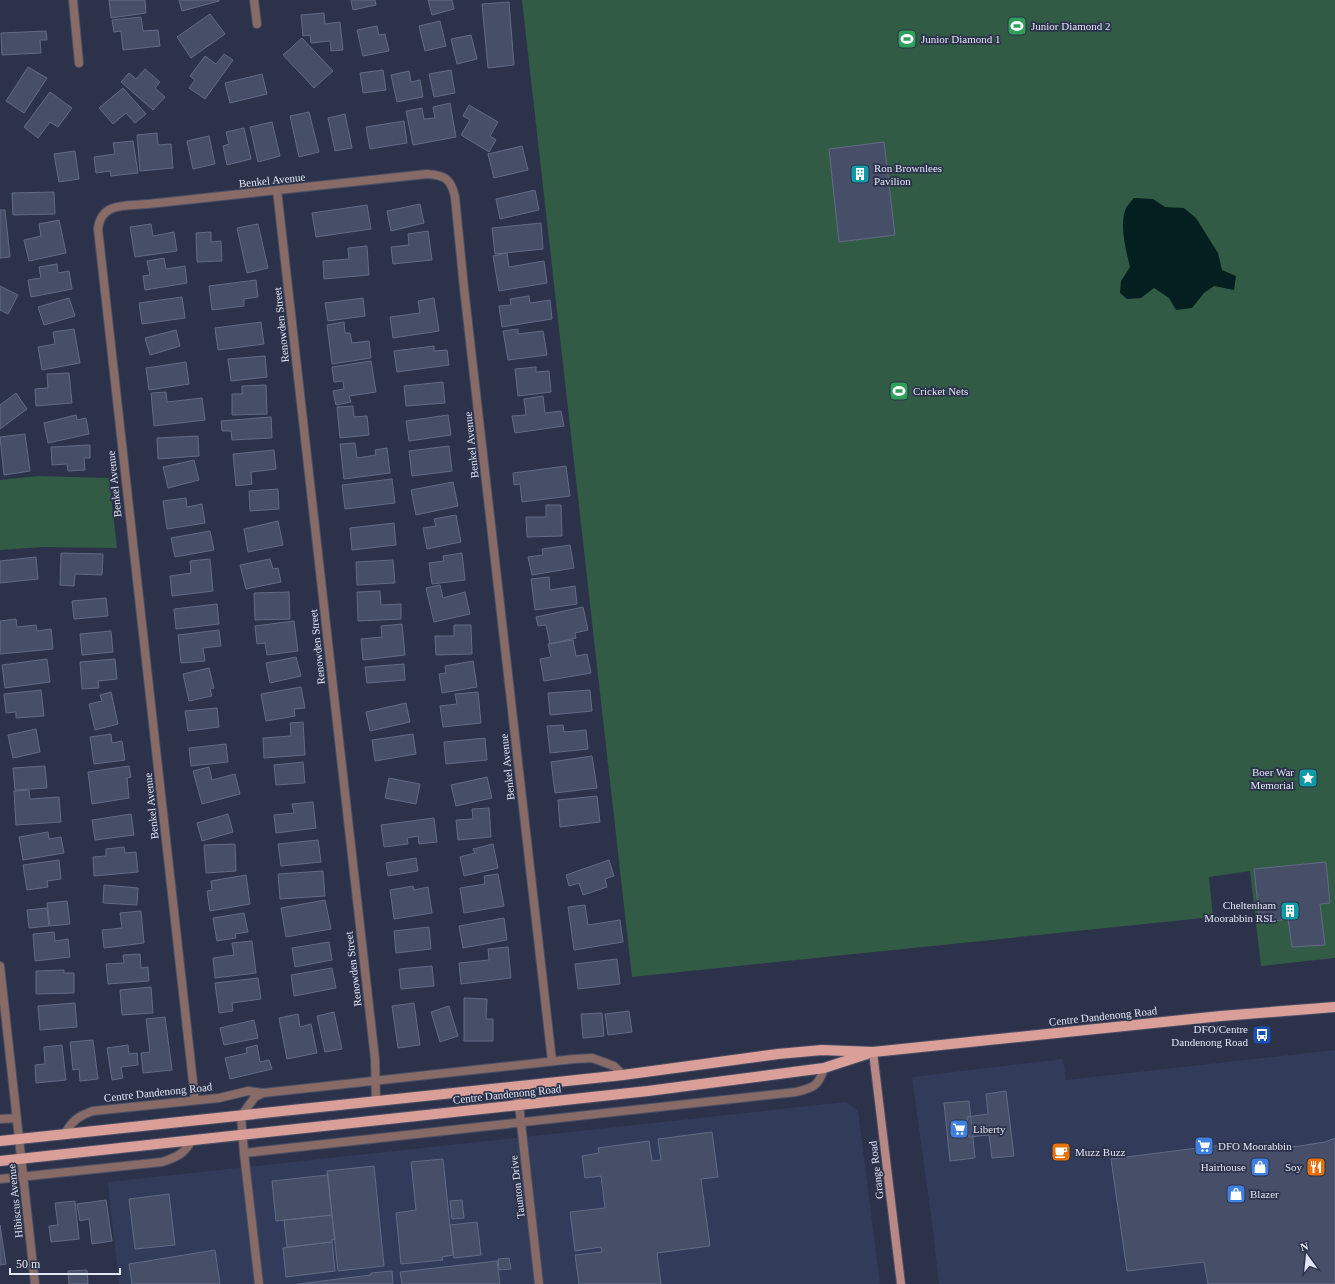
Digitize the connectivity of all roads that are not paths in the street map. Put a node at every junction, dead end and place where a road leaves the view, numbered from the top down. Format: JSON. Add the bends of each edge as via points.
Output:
{"nodes":[{"id":1,"x":73,"y":0,"type":"edge"},
{"id":2,"x":254,"y":0,"type":"edge"},
{"id":3,"x":257,"y":24,"type":"dead end"},
{"id":4,"x":79,"y":63,"type":"dead end"},
{"id":5,"x":277,"y":190,"type":"junction"},
{"id":6,"x":0,"y":966,"type":"edge"},
{"id":7,"x":1335,"y":1006,"type":"edge"},
{"id":8,"x":873,"y":1052,"type":"junction"},
{"id":9,"x":552,"y":1061,"type":"junction"},
{"id":10,"x":824,"y":1068,"type":"junction"},
{"id":11,"x":623,"y":1075,"type":"junction"},
{"id":12,"x":376,"y":1080,"type":"junction"},
{"id":13,"x":517,"y":1087,"type":"junction"},
{"id":14,"x":263,"y":1093,"type":"junction"},
{"id":15,"x":195,"y":1100,"type":"junction"},
{"id":16,"x":376,"y":1102,"type":"junction"},
{"id":17,"x":519,"y":1105,"type":"junction"},
{"id":18,"x":241,"y":1116,"type":"junction"},
{"id":19,"x":17,"y":1118,"type":"junction"},
{"id":20,"x":0,"y":1119,"type":"edge"},
{"id":21,"x":521,"y":1122,"type":"junction"},
{"id":22,"x":64,"y":1135,"type":"junction"},
{"id":23,"x":242,"y":1135,"type":"junction"},
{"id":24,"x":20,"y":1139,"type":"junction"},
{"id":25,"x":192,"y":1140,"type":"junction"},
{"id":26,"x":0,"y":1141,"type":"edge"},
{"id":27,"x":244,"y":1153,"type":"junction"},
{"id":28,"x":22,"y":1158,"type":"junction"},
{"id":29,"x":0,"y":1161,"type":"edge"},
{"id":30,"x":23,"y":1177,"type":"junction"},
{"id":31,"x":0,"y":1179,"type":"edge"},
{"id":32,"x":35,"y":1284,"type":"edge"},
{"id":33,"x":259,"y":1284,"type":"edge"},
{"id":34,"x":539,"y":1284,"type":"edge"},
{"id":35,"x":901,"y":1284,"type":"edge"}],
"edges":[{"from":1,"to":4,"type":"street"},
{"from":2,"to":3,"type":"street"},
{"from":5,"to":9,"type":"street","name":"Benkel Avenue","via":[[428,174],[446,178],[453,190]]},
{"from":5,"to":12,"type":"street","name":"Renowden Street"},
{"from":5,"to":15,"type":"street","name":"Benkel Avenue","via":[[115,207],[101,217],[98,229]]},
{"from":6,"to":19,"type":"street","name":"Hibiscus Avenue"},
{"from":7,"to":8,"type":"main road","name":"Centre Dandenong Road"},
{"from":8,"to":10,"type":"main road","name":"Centre Dandenong Road"},
{"from":8,"to":11,"type":"main road","name":"Centre Dandenong Road","via":[[822,1050],[778,1054]]},
{"from":8,"to":35,"type":"main road","name":"Grange Road"},
{"from":9,"to":11,"type":"street","name":"Centre Dandenong Road","via":[[592,1058],[614,1066]]},
{"from":9,"to":12,"type":"street","name":"Centre Dandenong Road"},
{"from":10,"to":17,"type":"main road","name":"Centre Dandenong Road"},
{"from":10,"to":21,"type":"street","via":[[822,1078],[816,1084],[809,1089],[796,1092]]},
{"from":11,"to":13,"type":"main road","name":"Centre Dandenong Road"},
{"from":12,"to":14,"type":"street","name":"Centre Dandenong Road"},
{"from":12,"to":16,"type":"street","name":"Renowden Street"},
{"from":13,"to":16,"type":"main road","name":"Centre Dandenong Road"},
{"from":13,"to":17,"type":"street","name":"Taunton Drive"},
{"from":14,"to":15,"type":"street","name":"Centre Dandenong Road","via":[[248,1091],[219,1098]]},
{"from":14,"to":18,"type":"street","via":[[255,1097]]},
{"from":15,"to":22,"type":"street","name":"Centre Dandenong Road","via":[[93,1111],[77,1118]]},
{"from":16,"to":18,"type":"main road","name":"Centre Dandenong Road"},
{"from":17,"to":21,"type":"street","name":"Taunton Drive"},
{"from":17,"to":23,"type":"main road","name":"Centre Dandenong Road"},
{"from":18,"to":22,"type":"main road","name":"Centre Dandenong Road"},
{"from":18,"to":23,"type":"street"},
{"from":19,"to":20,"type":"street"},
{"from":19,"to":24,"type":"street","name":"Hibiscus Avenue"},
{"from":21,"to":27,"type":"street"},
{"from":21,"to":34,"type":"street","name":"Taunton Drive"},
{"from":22,"to":24,"type":"main road","name":"Centre Dandenong Road"},
{"from":23,"to":25,"type":"main road","name":"Centre Dandenong Road"},
{"from":23,"to":27,"type":"street"},
{"from":24,"to":26,"type":"main road","name":"Centre Dandenong Road"},
{"from":24,"to":28,"type":"street","name":"Hibiscus Avenue"},
{"from":25,"to":28,"type":"main road","name":"Centre Dandenong Road"},
{"from":25,"to":30,"type":"street","via":[[181,1154],[162,1162]]},
{"from":27,"to":33,"type":"street"},
{"from":28,"to":29,"type":"main road","name":"Centre Dandenong Road"},
{"from":28,"to":30,"type":"street","name":"Hibiscus Avenue"},
{"from":30,"to":31,"type":"street"},
{"from":30,"to":32,"type":"street","name":"Hibiscus Avenue"}]}
